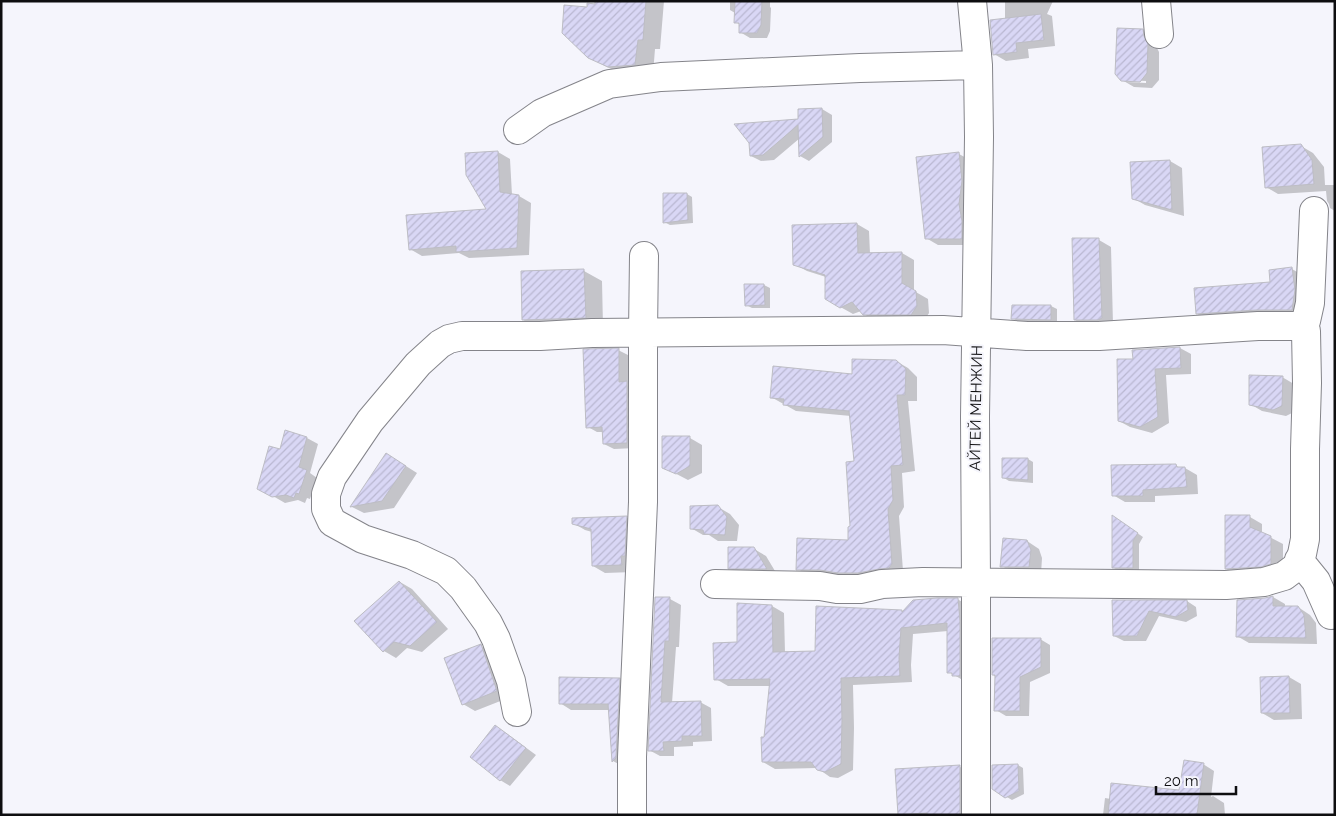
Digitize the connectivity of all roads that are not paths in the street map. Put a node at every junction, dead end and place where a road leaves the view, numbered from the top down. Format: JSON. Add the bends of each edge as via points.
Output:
{"nodes":[{"id":1,"x":972,"y":1,"type":"edge"},
{"id":2,"x":1156,"y":1,"type":"edge"},
{"id":3,"x":1159,"y":34,"type":"dead end"},
{"id":4,"x":978,"y":65,"type":"junction"},
{"id":5,"x":518,"y":130,"type":"dead end"},
{"id":6,"x":1314,"y":211,"type":"dead end"},
{"id":7,"x":644,"y":256,"type":"dead end"},
{"id":8,"x":1302,"y":328,"type":"junction"},
{"id":9,"x":977,"y":332,"type":"junction"},
{"id":10,"x":643,"y":333,"type":"junction"},
{"id":11,"x":1299,"y":560,"type":"junction"},
{"id":12,"x":976,"y":582,"type":"junction"},
{"id":13,"x":715,"y":584,"type":"dead end"},
{"id":14,"x":1331,"y":615,"type":"dead end"},
{"id":15,"x":517,"y":712,"type":"dead end"},
{"id":16,"x":632,"y":815,"type":"edge"},
{"id":17,"x":976,"y":815,"type":"edge"}],
"edges":[{"from":1,"to":4,"type":"street","name":"АЙТЕЙ МЕНЖИН"},
{"from":2,"to":3,"type":"street"},
{"from":4,"to":5,"type":"street","via":[[670,77],[609,84],[542,113]]},
{"from":4,"to":9,"type":"street","name":"АЙТЕЙ МЕНЖИН"},
{"from":6,"to":8,"type":"street","via":[[1310,303]]},
{"from":7,"to":10,"type":"street"},
{"from":8,"to":9,"type":"street","via":[[1258,326],[1098,336]]},
{"from":8,"to":11,"type":"street","via":[[1306,331],[1307,383],[1305,539]]},
{"from":9,"to":10,"type":"street"},
{"from":9,"to":12,"type":"street","name":"АЙТЕЙ МЕНЖИН"},
{"from":10,"to":15,"type":"street","via":[[449,339],[424,358],[370,421],[332,477],[326,494],[326,509],[332,522],[363,539],[412,555],[446,571],[463,588],[496,638],[511,681]]},
{"from":10,"to":16,"type":"street","via":[[643,502]]},
{"from":11,"to":12,"type":"street","via":[[1296,567],[1284,576],[1264,582],[1226,585]]},
{"from":11,"to":14,"type":"street","via":[[1316,581]]},
{"from":12,"to":13,"type":"street","via":[[882,584],[860,589]]},
{"from":12,"to":17,"type":"street","name":"АЙТЕЙ МЕНЖИН"}]}
